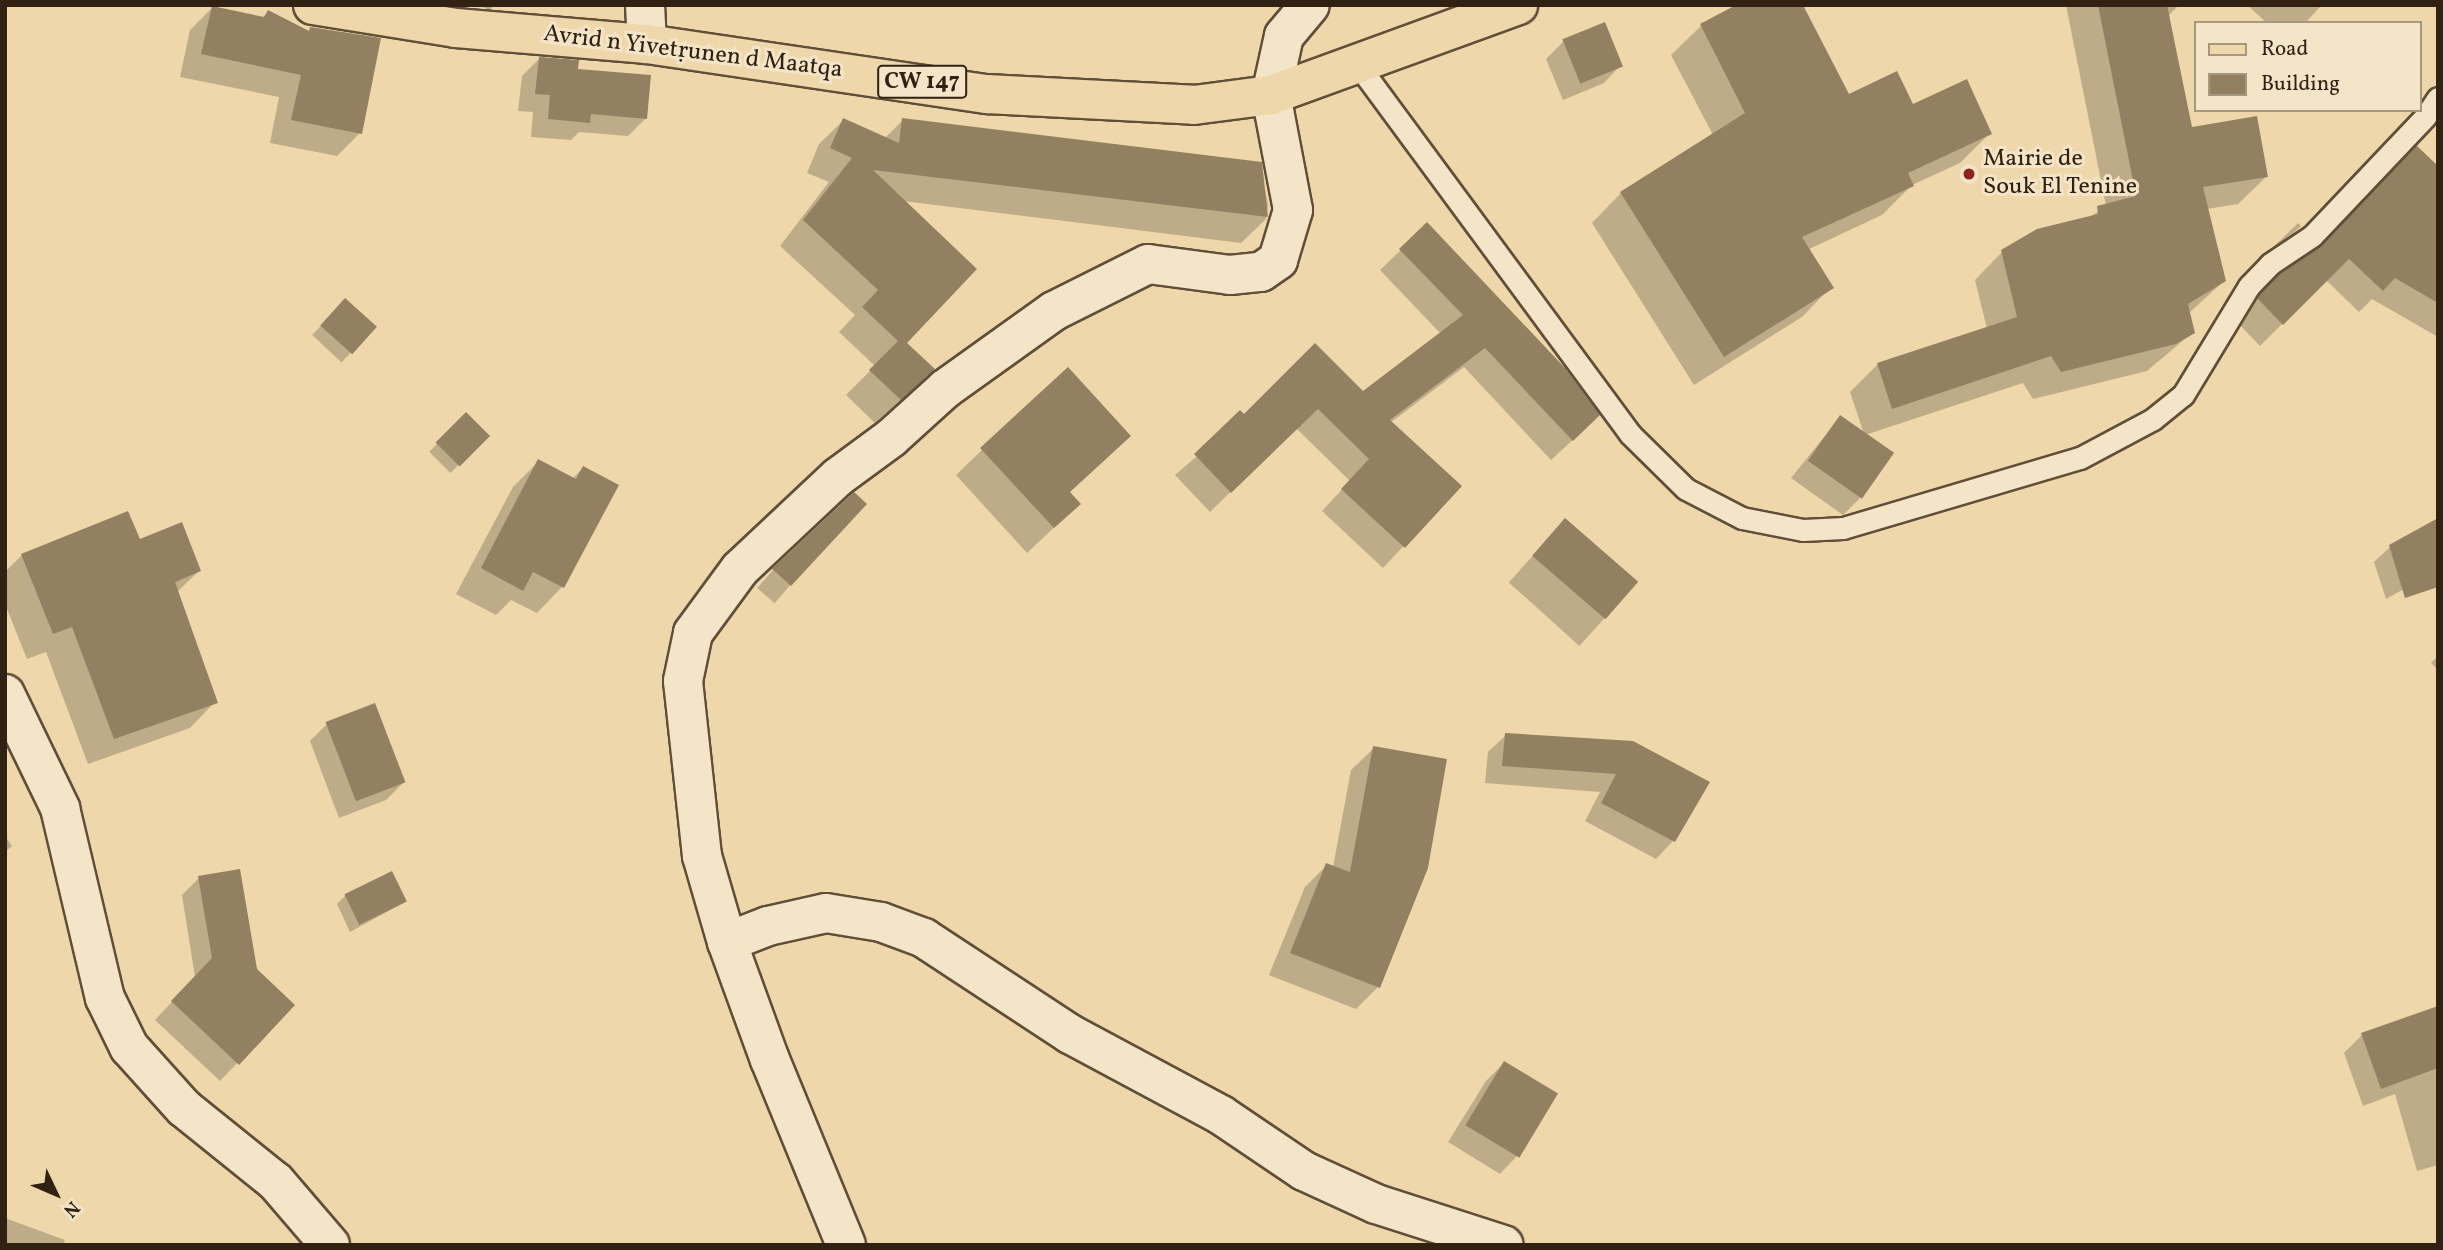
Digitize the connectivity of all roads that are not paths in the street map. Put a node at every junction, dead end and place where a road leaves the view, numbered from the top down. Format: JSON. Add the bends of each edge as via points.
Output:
{"nodes":[{"id":1,"x":313,"y":5,"type":"edge"},
{"id":2,"x":645,"y":5,"type":"edge"},
{"id":3,"x":1310,"y":5,"type":"edge"},
{"id":4,"x":1518,"y":5,"type":"edge"},
{"id":5,"x":647,"y":44,"type":"junction"},
{"id":6,"x":1358,"y":65,"type":"junction"},
{"id":7,"x":1271,"y":94,"type":"junction"},
{"id":8,"x":2438,"y":98,"type":"edge"},
{"id":9,"x":5,"y":694,"type":"edge"},
{"id":10,"x":727,"y":942,"type":"junction"},
{"id":11,"x":330,"y":1245,"type":"edge"},
{"id":12,"x":846,"y":1245,"type":"edge"},
{"id":13,"x":1504,"y":1245,"type":"edge"}],
"edges":[{"from":1,"to":5,"type":"main road","name":"Avrid n Yivetṛunen d Maatqa","number":"CW 147","via":[[456,28]]},
{"from":2,"to":5,"type":"street"},
{"from":3,"to":7,"type":"street","via":[[1284,36]]},
{"from":4,"to":6,"type":"main road","name":"Avrid n Yivetṛunen d Maatqa","number":"CW 147"},
{"from":5,"to":7,"type":"main road","name":"Avrid n Yivetṛunen d Maatqa","number":"CW 147","via":[[988,94],[1194,105]]},
{"from":6,"to":7,"type":"main road","name":"Avrid n Yivetṛunen d Maatqa","number":"CW 147"},
{"from":6,"to":8,"type":"lane","via":[[1630,434],[1686,489],[1742,518],[1803,530],[1843,528],[2080,458],[2153,419],[2183,395],[2249,286],[2270,264],[2312,236]]},
{"from":7,"to":10,"type":"street","via":[[1293,210],[1278,260],[1261,272],[1230,275],[1148,264],[1054,310],[945,389],[891,438],[838,477],[740,569],[693,632],[683,681],[702,856]]},
{"from":9,"to":11,"type":"street","via":[[60,808],[105,998],[129,1047],[184,1108],[276,1182]]},
{"from":10,"to":12,"type":"street"},
{"from":10,"to":13,"type":"street","via":[[768,926],[826,913],[881,922],[924,939],[1070,1034],[1221,1115],[1304,1171],[1376,1205]]}]}
